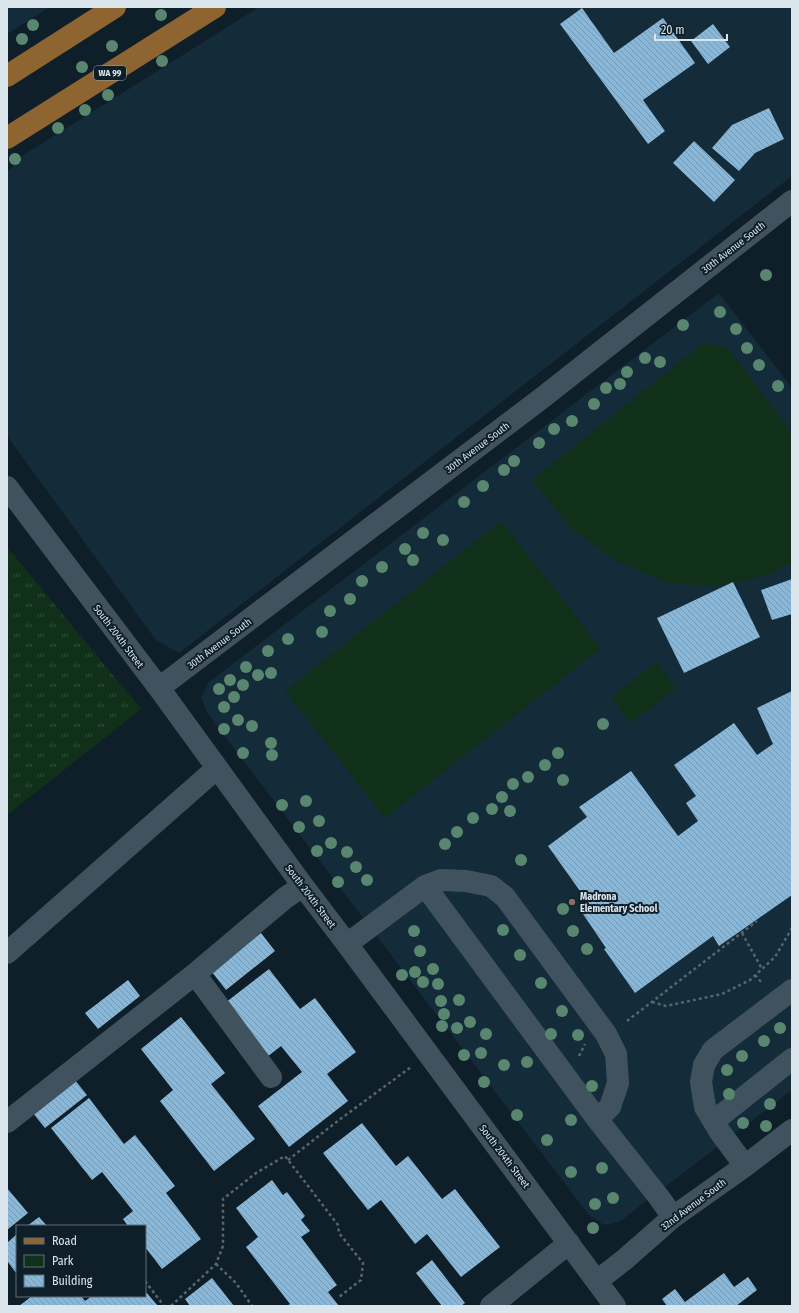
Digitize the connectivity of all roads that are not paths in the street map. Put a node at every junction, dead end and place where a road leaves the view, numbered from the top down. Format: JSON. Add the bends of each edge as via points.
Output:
{"nodes":[{"id":1,"x":115,"y":7,"type":"edge"},
{"id":2,"x":214,"y":7,"type":"edge"},
{"id":3,"x":7,"y":76,"type":"edge"},
{"id":4,"x":7,"y":138,"type":"edge"},
{"id":5,"x":792,"y":201,"type":"edge"},
{"id":6,"x":7,"y":487,"type":"edge"},
{"id":7,"x":159,"y":688,"type":"junction"},
{"id":8,"x":217,"y":768,"type":"junction"},
{"id":9,"x":303,"y":886,"type":"junction"},
{"id":10,"x":425,"y":886,"type":"junction"},
{"id":11,"x":347,"y":944,"type":"junction"},
{"id":12,"x":7,"y":953,"type":"edge"},
{"id":13,"x":195,"y":974,"type":"junction"},
{"id":14,"x":792,"y":990,"type":"edge"},
{"id":15,"x":792,"y":1060,"type":"edge"},
{"id":16,"x":271,"y":1077,"type":"dead end"},
{"id":17,"x":597,"y":1119,"type":"junction"},
{"id":18,"x":714,"y":1121,"type":"junction"},
{"id":19,"x":7,"y":1122,"type":"edge"},
{"id":20,"x":792,"y":1130,"type":"edge"},
{"id":21,"x":745,"y":1166,"type":"junction"},
{"id":22,"x":673,"y":1217,"type":"junction"},
{"id":23,"x":569,"y":1243,"type":"junction"},
{"id":24,"x":597,"y":1281,"type":"junction"},
{"id":25,"x":491,"y":1306,"type":"edge"},
{"id":26,"x":615,"y":1306,"type":"edge"}],
"edges":[{"from":1,"to":3,"type":"main road"},
{"from":2,"to":4,"type":"main road","number":"WA 99"},
{"from":5,"to":7,"type":"street","name":"30th Avenue South","via":[[542,398]]},
{"from":6,"to":7,"type":"street","name":"South 204th Street"},
{"from":7,"to":8,"type":"street","name":"South 204th Street"},
{"from":8,"to":9,"type":"street","name":"South 204th Street"},
{"from":8,"to":12,"type":"street"},
{"from":9,"to":11,"type":"street","name":"South 204th Street"},
{"from":9,"to":13,"type":"street","via":[[285,898]]},
{"from":10,"to":11,"type":"street"},
{"from":10,"to":17,"type":"street"},
{"from":10,"to":17,"type":"street","via":[[441,880],[466,880],[490,886],[510,903],[606,1034],[616,1054],[618,1084],[610,1107]]},
{"from":11,"to":23,"type":"street","name":"South 204th Street"},
{"from":13,"to":16,"type":"street"},
{"from":13,"to":19,"type":"street"},
{"from":14,"to":18,"type":"street","via":[[713,1050],[704,1065],[700,1082],[706,1107]]},
{"from":15,"to":18,"type":"street"},
{"from":17,"to":22,"type":"street"},
{"from":18,"to":21,"type":"street"},
{"from":20,"to":21,"type":"street","name":"32nd Avenue South"},
{"from":21,"to":22,"type":"street","name":"32nd Avenue South"},
{"from":22,"to":24,"type":"street","name":"32nd Avenue South"},
{"from":23,"to":24,"type":"street","name":"South 204th Street"},
{"from":23,"to":25,"type":"street"},
{"from":24,"to":26,"type":"street","name":"South 204th Street"}]}
